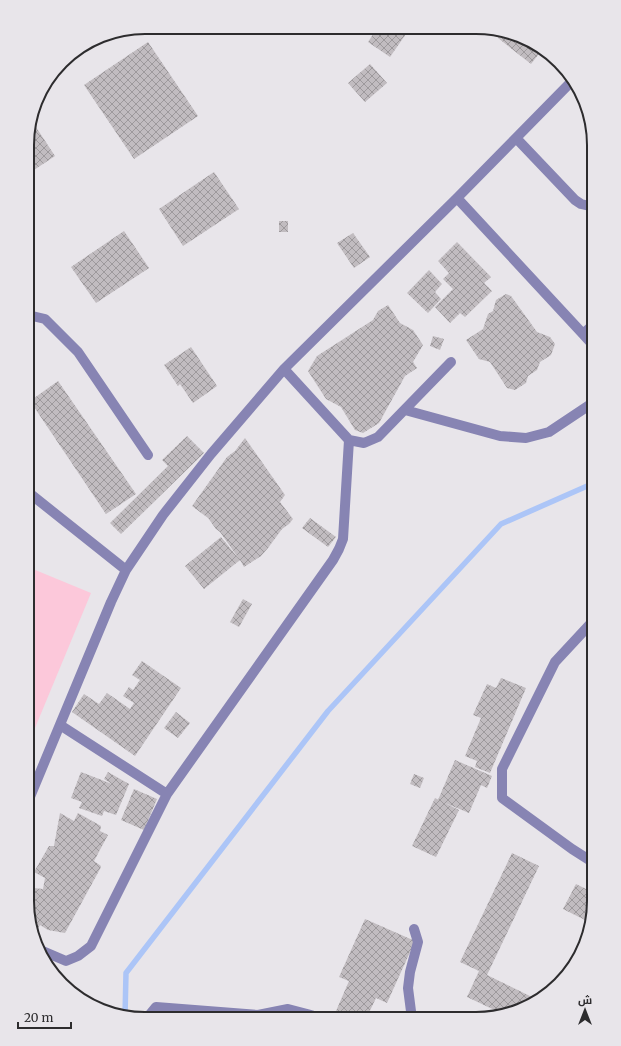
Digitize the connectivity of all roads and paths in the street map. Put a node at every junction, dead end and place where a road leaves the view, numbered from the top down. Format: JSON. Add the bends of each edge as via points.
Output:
{"nodes":[{"id":1,"x":569,"y":84,"type":"edge"},
{"id":2,"x":516,"y":138,"type":"junction"},
{"id":3,"x":457,"y":198,"type":"junction"},
{"id":4,"x":587,"y":205,"type":"edge"},
{"id":5,"x":34,"y":317,"type":"edge"},
{"id":6,"x":587,"y":330,"type":"edge"},
{"id":7,"x":583,"y":334,"type":"junction"},
{"id":8,"x":587,"y":338,"type":"edge"},
{"id":9,"x":451,"y":362,"type":"dead end"},
{"id":10,"x":284,"y":369,"type":"junction"},
{"id":11,"x":587,"y":407,"type":"edge"},
{"id":12,"x":405,"y":410,"type":"junction"},
{"id":13,"x":349,"y":440,"type":"junction"},
{"id":14,"x":148,"y":455,"type":"dead end"},
{"id":15,"x":34,"y":497,"type":"edge"},
{"id":16,"x":126,"y":570,"type":"junction"},
{"id":17,"x":587,"y":628,"type":"edge"},
{"id":18,"x":60,"y":725,"type":"junction"},
{"id":19,"x":34,"y":787,"type":"edge"},
{"id":20,"x":167,"y":794,"type":"junction"},
{"id":21,"x":587,"y":859,"type":"edge"},
{"id":22,"x":414,"y":929,"type":"dead end"},
{"id":23,"x":47,"y":953,"type":"edge"},
{"id":24,"x":152,"y":1012,"type":"edge"},
{"id":25,"x":207,"y":1012,"type":"edge"},
{"id":26,"x":277,"y":1012,"type":"edge"},
{"id":27,"x":300,"y":1012,"type":"edge"},
{"id":28,"x":411,"y":1012,"type":"edge"}],
"edges":[{"from":1,"to":2,"type":"street"},
{"from":2,"to":3,"type":"street"},
{"from":2,"to":4,"type":"street","via":[[575,200]]},
{"from":3,"to":7,"type":"street"},
{"from":3,"to":10,"type":"street"},
{"from":5,"to":14,"type":"street","via":[[45,319],[78,352]]},
{"from":6,"to":7,"type":"street"},
{"from":7,"to":8,"type":"street"},
{"from":9,"to":12,"type":"street"},
{"from":10,"to":13,"type":"street"},
{"from":10,"to":16,"type":"street","via":[[163,515]]},
{"from":11,"to":12,"type":"street","via":[[549,432],[526,438],[500,436]]},
{"from":12,"to":13,"type":"street","via":[[378,437],[364,443]]},
{"from":13,"to":20,"type":"street","via":[[343,539],[339,549]]},
{"from":15,"to":16,"type":"street"},
{"from":16,"to":18,"type":"street"},
{"from":17,"to":21,"type":"street","via":[[555,662],[502,769],[502,798]]},
{"from":18,"to":19,"type":"street"},
{"from":18,"to":20,"type":"street"},
{"from":20,"to":23,"type":"street","via":[[91,946],[66,961]]},
{"from":22,"to":28,"type":"street","via":[[418,942],[408,988]]},
{"from":24,"to":25,"type":"street","via":[[156,1007]]},
{"from":26,"to":27,"type":"street","via":[[288,1009]]}]}
